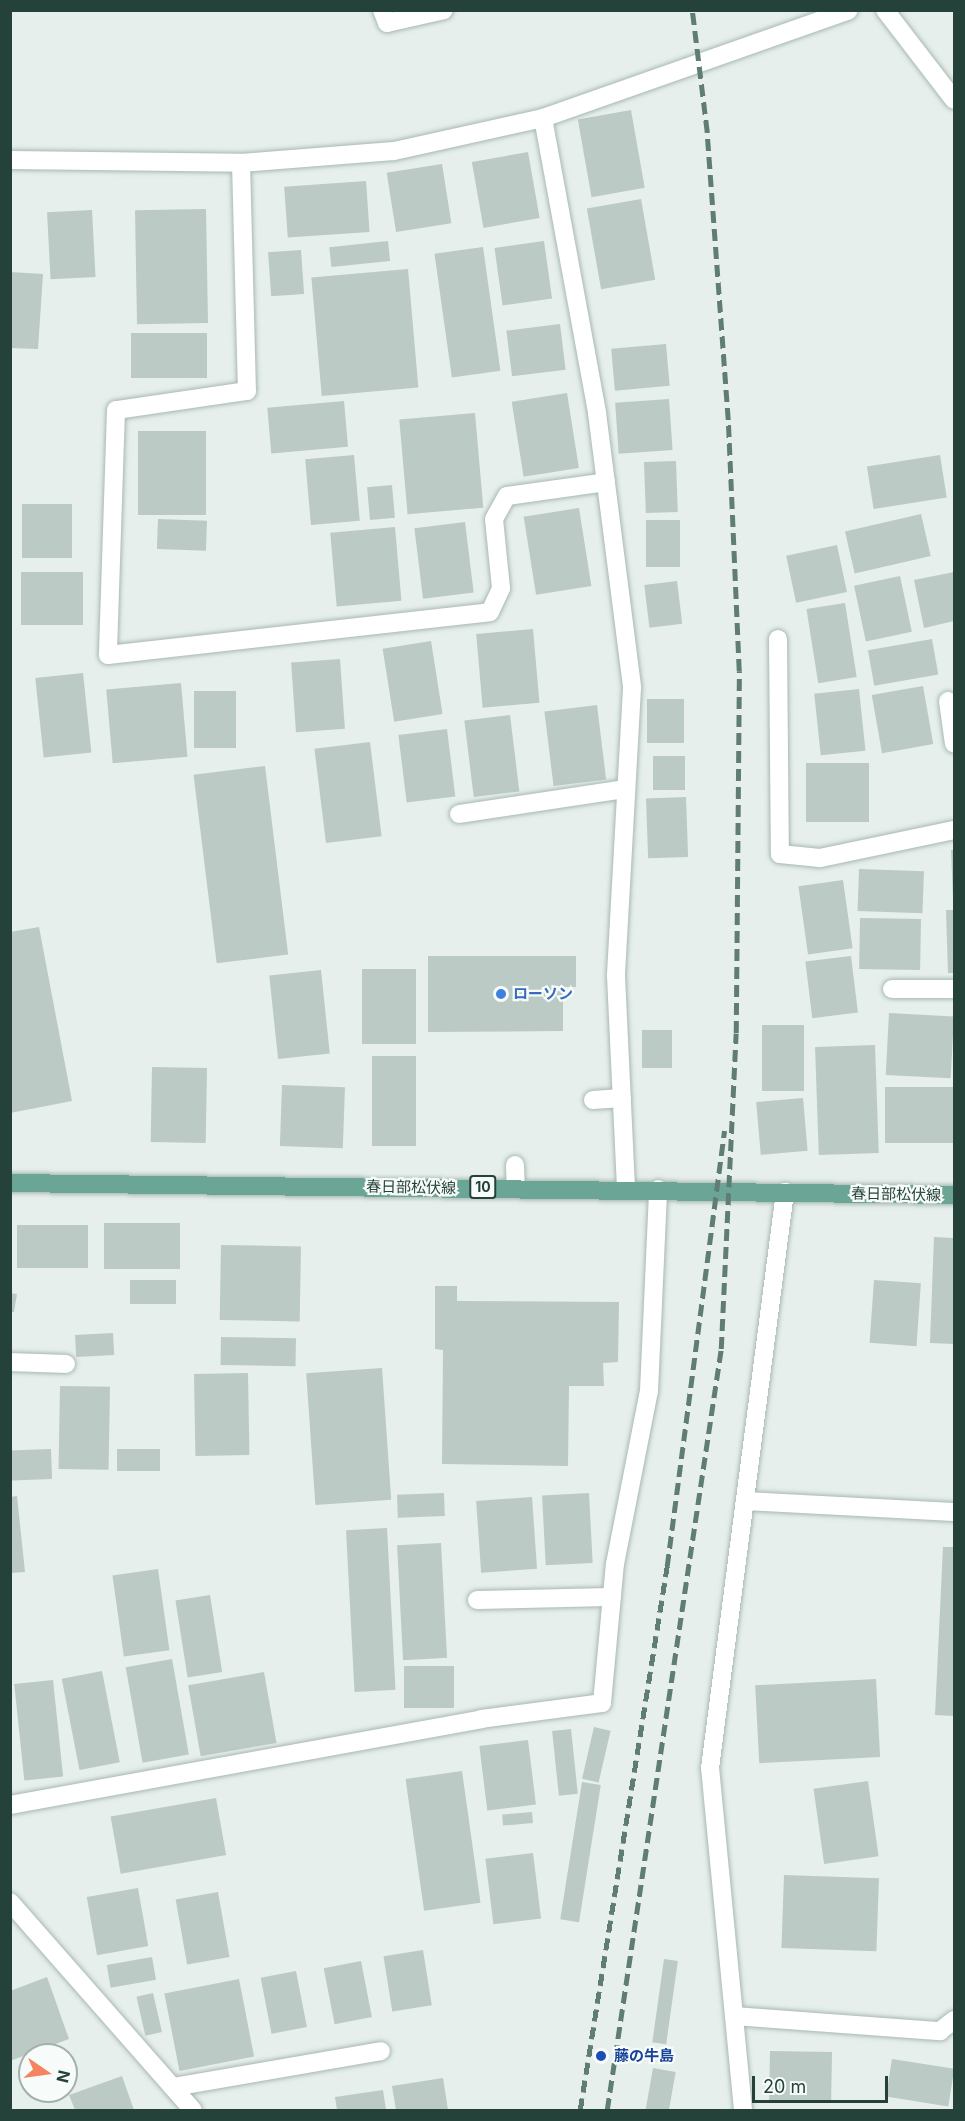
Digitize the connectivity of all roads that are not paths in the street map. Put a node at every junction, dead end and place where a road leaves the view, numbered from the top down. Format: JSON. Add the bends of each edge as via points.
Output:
{"nodes":[{"id":1,"x":382,"y":10,"type":"edge"},
{"id":2,"x":444,"y":10,"type":"edge"},
{"id":3,"x":849,"y":10,"type":"edge"},
{"id":4,"x":885,"y":10,"type":"edge"},
{"id":5,"x":954,"y":100,"type":"edge"},
{"id":6,"x":543,"y":118,"type":"junction"},
{"id":7,"x":10,"y":160,"type":"edge"},
{"id":8,"x":241,"y":163,"type":"junction"},
{"id":9,"x":606,"y":482,"type":"junction"},
{"id":10,"x":778,"y":639,"type":"dead end"},
{"id":11,"x":948,"y":700,"type":"dead end"},
{"id":12,"x":954,"y":744,"type":"edge"},
{"id":13,"x":625,"y":789,"type":"junction"},
{"id":14,"x":459,"y":814,"type":"dead end"},
{"id":15,"x":954,"y":830,"type":"edge"},
{"id":16,"x":954,"y":989,"type":"edge"},
{"id":17,"x":892,"y":990,"type":"dead end"},
{"id":18,"x":622,"y":1098,"type":"junction"},
{"id":19,"x":593,"y":1100,"type":"dead end"},
{"id":20,"x":515,"y":1165,"type":"dead end"},
{"id":21,"x":10,"y":1183,"type":"edge"},
{"id":22,"x":516,"y":1188,"type":"junction"},
{"id":23,"x":626,"y":1188,"type":"junction"},
{"id":24,"x":658,"y":1189,"type":"junction"},
{"id":25,"x":785,"y":1192,"type":"junction"},
{"id":26,"x":954,"y":1195,"type":"edge"},
{"id":27,"x":10,"y":1362,"type":"edge"},
{"id":28,"x":66,"y":1364,"type":"dead end"},
{"id":29,"x":745,"y":1501,"type":"junction"},
{"id":30,"x":954,"y":1512,"type":"edge"},
{"id":31,"x":612,"y":1597,"type":"junction"},
{"id":32,"x":477,"y":1600,"type":"dead end"},
{"id":33,"x":10,"y":1805,"type":"edge"},
{"id":34,"x":10,"y":1902,"type":"edge"},
{"id":35,"x":734,"y":2016,"type":"junction"},
{"id":36,"x":954,"y":2020,"type":"edge"},
{"id":37,"x":381,"y":2050,"type":"dead end"},
{"id":38,"x":173,"y":2087,"type":"junction"},
{"id":39,"x":194,"y":2110,"type":"edge"},
{"id":40,"x":743,"y":2110,"type":"edge"}],
"edges":[{"from":1,"to":2,"type":"street","via":[[387,23]]},
{"from":3,"to":6,"type":"street"},
{"from":4,"to":5,"type":"street"},
{"from":6,"to":8,"type":"street","via":[[394,151]]},
{"from":6,"to":9,"type":"street"},
{"from":7,"to":8,"type":"street"},
{"from":8,"to":9,"type":"street","via":[[247,391],[116,410],[108,655],[490,612],[501,588],[494,519],[507,496]]},
{"from":9,"to":13,"type":"street","via":[[632,688]]},
{"from":10,"to":15,"type":"street","via":[[780,854],[820,858]]},
{"from":11,"to":12,"type":"street"},
{"from":13,"to":14,"type":"street"},
{"from":13,"to":18,"type":"street","via":[[616,976]]},
{"from":16,"to":17,"type":"street"},
{"from":18,"to":19,"type":"street"},
{"from":18,"to":23,"type":"street"},
{"from":20,"to":22,"type":"street"},
{"from":21,"to":22,"type":"main road","name":"春日部松伏線","number":"10"},
{"from":22,"to":23,"type":"main road","name":"春日部松伏線","number":"10"},
{"from":23,"to":24,"type":"main road","name":"春日部松伏線","number":"10"},
{"from":24,"to":25,"type":"main road","name":"春日部松伏線","number":"10"},
{"from":24,"to":31,"type":"street","via":[[649,1391]]},
{"from":25,"to":26,"type":"main road","name":"春日部松伏線","number":"10"},
{"from":25,"to":29,"type":"street"},
{"from":27,"to":28,"type":"street"},
{"from":29,"to":30,"type":"street"},
{"from":29,"to":35,"type":"street","via":[[710,1768]]},
{"from":31,"to":32,"type":"street"},
{"from":31,"to":33,"type":"street","via":[[602,1703],[481,1719]]},
{"from":34,"to":38,"type":"street"},
{"from":35,"to":36,"type":"street","via":[[940,2031]]},
{"from":35,"to":40,"type":"street"},
{"from":37,"to":38,"type":"street"},
{"from":38,"to":39,"type":"street"}]}
